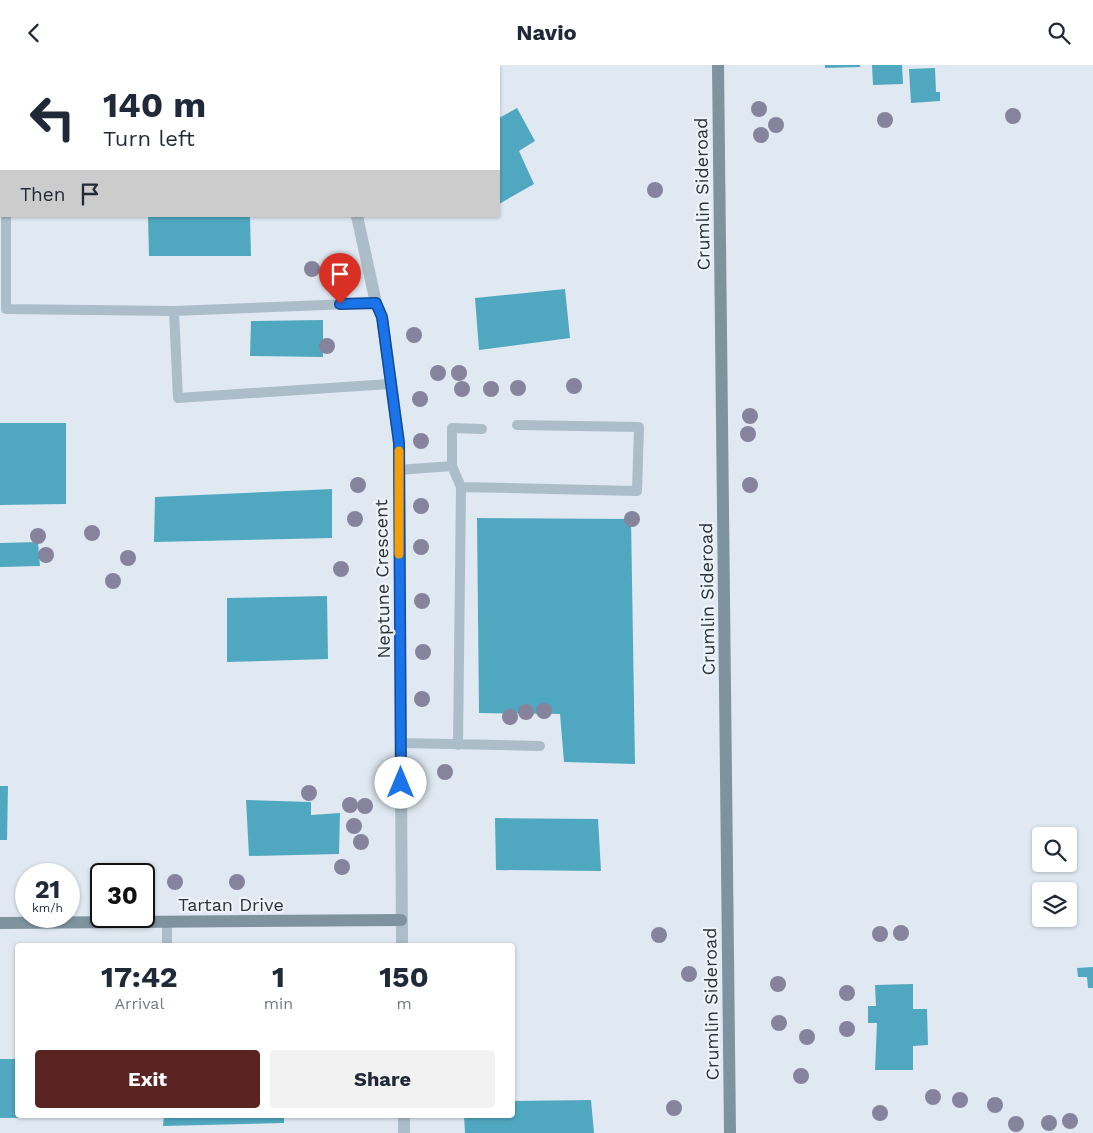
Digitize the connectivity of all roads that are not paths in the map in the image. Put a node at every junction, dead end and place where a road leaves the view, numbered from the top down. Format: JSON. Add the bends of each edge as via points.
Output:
{"nodes":[{"id":1,"x":718,"y":65,"type":"edge"},
{"id":2,"x":6,"y":217,"type":"edge"},
{"id":3,"x":357,"y":217,"type":"edge"},
{"id":4,"x":376,"y":303,"type":"junction"},
{"id":5,"x":174,"y":311,"type":"junction"},
{"id":6,"x":390,"y":384,"type":"junction"},
{"id":7,"x":517,"y":425,"type":"dead end"},
{"id":8,"x":482,"y":429,"type":"dead end"},
{"id":9,"x":452,"y":466,"type":"junction"},
{"id":10,"x":398,"y":470,"type":"junction"},
{"id":11,"x":461,"y":487,"type":"junction"},
{"id":12,"x":401,"y":743,"type":"junction"},
{"id":13,"x":458,"y":745,"type":"junction"},
{"id":14,"x":540,"y":746,"type":"dead end"},
{"id":15,"x":401,"y":920,"type":"junction"},
{"id":16,"x":166,"y":922,"type":"junction"},
{"id":17,"x":0,"y":923,"type":"edge"},
{"id":18,"x":167,"y":943,"type":"edge"},
{"id":19,"x":402,"y":943,"type":"edge"},
{"id":20,"x":404,"y":1118,"type":"edge"},
{"id":21,"x":404,"y":1133,"type":"edge"},
{"id":22,"x":730,"y":1133,"type":"edge"}],
"edges":[{"from":1,"to":22,"type":"street","name":"Crumlin Sideroad"},
{"from":2,"to":5,"type":"lane","via":[[6,309]]},
{"from":3,"to":4,"type":"street","name":"Neptune Crescent"},
{"from":4,"to":5,"type":"lane"},
{"from":4,"to":6,"type":"street","name":"Neptune Crescent","via":[[382,317]]},
{"from":5,"to":6,"type":"lane","via":[[178,398]]},
{"from":6,"to":10,"type":"street","name":"Neptune Crescent","via":[[399,443]]},
{"from":7,"to":11,"type":"lane","via":[[639,427],[637,491]]},
{"from":8,"to":9,"type":"lane","via":[[452,428]]},
{"from":9,"to":10,"type":"lane"},
{"from":9,"to":11,"type":"lane"},
{"from":10,"to":12,"type":"street","name":"Neptune Crescent"},
{"from":11,"to":13,"type":"lane"},
{"from":12,"to":13,"type":"lane"},
{"from":12,"to":15,"type":"street","name":"Neptune Crescent"},
{"from":13,"to":14,"type":"lane"},
{"from":15,"to":16,"type":"street","name":"Tartan Drive"},
{"from":15,"to":19,"type":"street","name":"Neptune Crescent"},
{"from":16,"to":17,"type":"street","name":"Tartan Drive"},
{"from":16,"to":18,"type":"lane"},
{"from":20,"to":21,"type":"street"}]}
